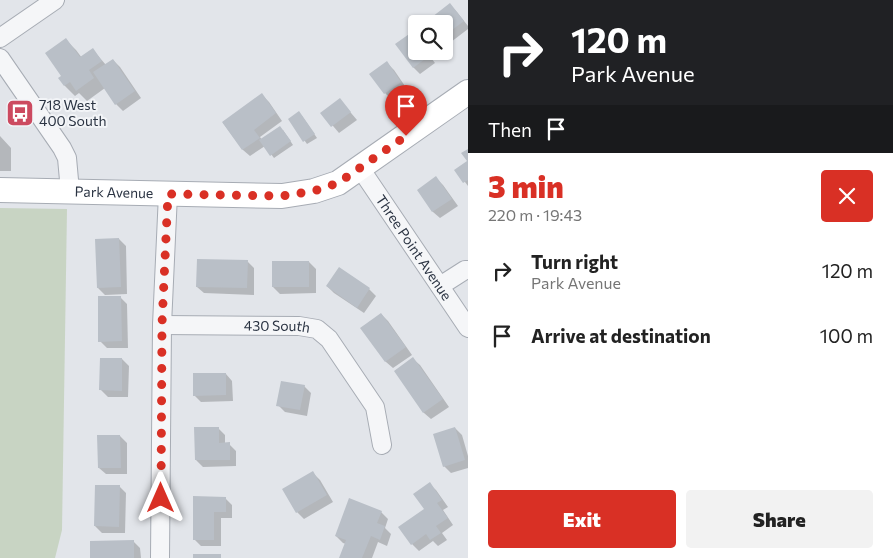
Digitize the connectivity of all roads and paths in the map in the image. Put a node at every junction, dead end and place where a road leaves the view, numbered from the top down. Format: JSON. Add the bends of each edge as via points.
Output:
{"nodes":[{"id":1,"x":54,"y":0,"type":"edge"},
{"id":2,"x":0,"y":38,"type":"edge"},
{"id":3,"x":0,"y":58,"type":"edge"},
{"id":4,"x":468,"y":92,"type":"edge"},
{"id":5,"x":360,"y":168,"type":"junction"},
{"id":6,"x":0,"y":190,"type":"edge"},
{"id":7,"x":70,"y":191,"type":"junction"},
{"id":8,"x":168,"y":194,"type":"junction"},
{"id":9,"x":468,"y":270,"type":"edge"},
{"id":10,"x":440,"y":286,"type":"junction"},
{"id":11,"x":162,"y":324,"type":"junction"},
{"id":12,"x":468,"y":328,"type":"edge"},
{"id":13,"x":382,"y":445,"type":"dead end"},
{"id":14,"x":160,"y":558,"type":"edge"}],
"edges":[{"from":1,"to":2,"type":"street"},
{"from":3,"to":7,"type":"street","via":[[62,148],[68,163]]},
{"from":4,"to":5,"type":"street","name":"Park Avenue"},
{"from":5,"to":8,"type":"street","name":"Park Avenue","via":[[338,183],[282,196]]},
{"from":5,"to":10,"type":"street","name":"Three Point Avenue"},
{"from":6,"to":7,"type":"street","name":"Park Avenue"},
{"from":7,"to":8,"type":"street","name":"Park Avenue"},
{"from":8,"to":11,"type":"street"},
{"from":9,"to":10,"type":"street"},
{"from":10,"to":12,"type":"street","name":"Three Point Avenue"},
{"from":11,"to":13,"type":"street","name":"430 South","via":[[317,329],[329,340],[375,407]]},
{"from":11,"to":14,"type":"street"}]}
